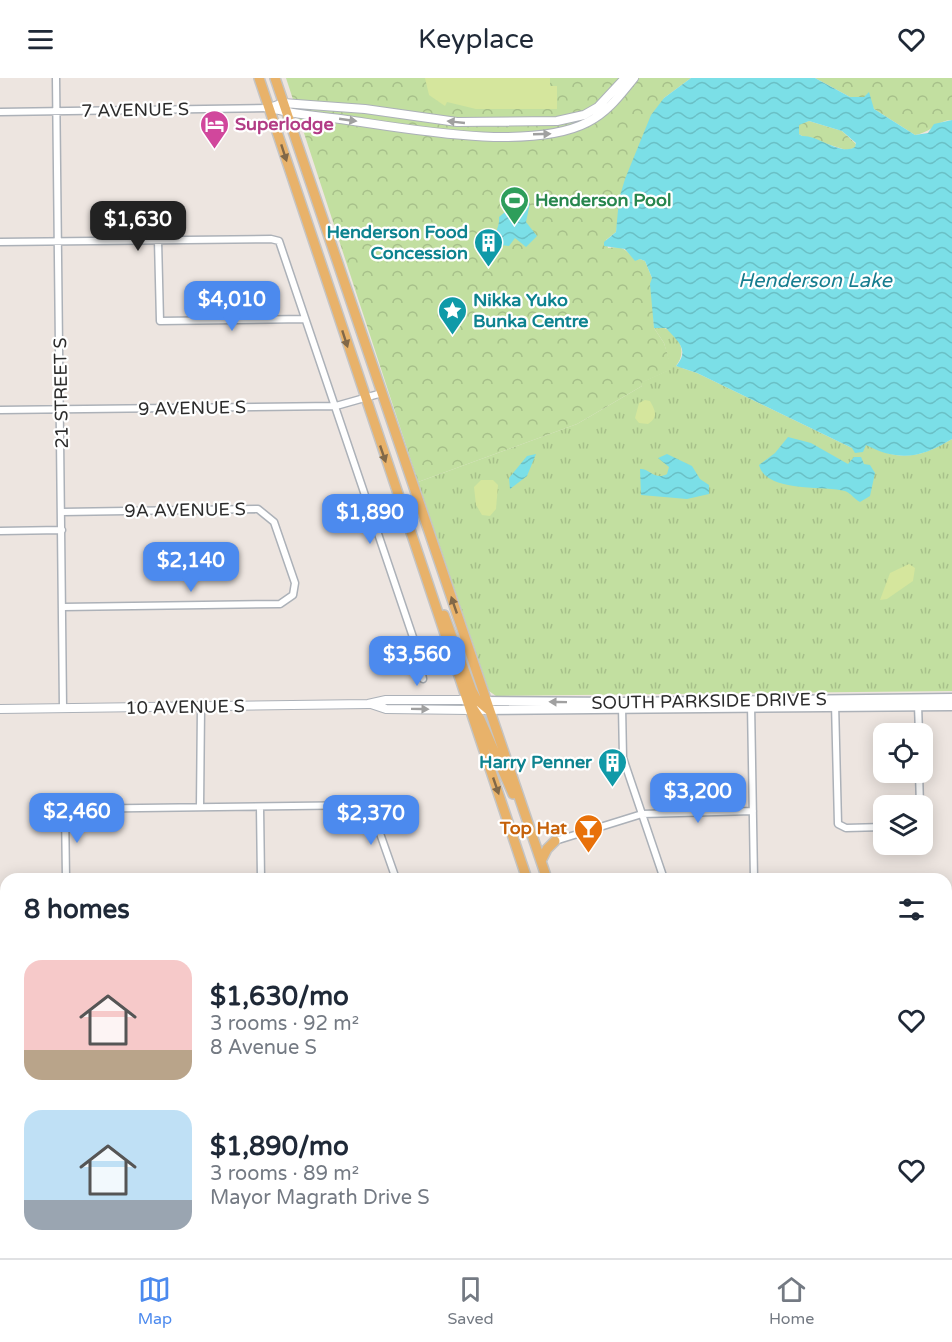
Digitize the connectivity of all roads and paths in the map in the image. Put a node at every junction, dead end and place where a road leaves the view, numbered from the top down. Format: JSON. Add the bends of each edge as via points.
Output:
{"nodes":[{"id":1,"x":56,"y":78,"type":"edge"},
{"id":2,"x":259,"y":78,"type":"edge"},
{"id":3,"x":275,"y":78,"type":"edge"},
{"id":4,"x":625,"y":78,"type":"edge"},
{"id":5,"x":634,"y":78,"type":"edge"},
{"id":6,"x":283,"y":103,"type":"junction"},
{"id":7,"x":270,"y":108,"type":"junction"},
{"id":8,"x":57,"y":111,"type":"junction"},
{"id":9,"x":0,"y":112,"type":"edge"},
{"id":10,"x":287,"y":113,"type":"junction"},
{"id":11,"x":158,"y":240,"type":"junction"},
{"id":12,"x":58,"y":241,"type":"junction"},
{"id":13,"x":0,"y":242,"type":"edge"},
{"id":14,"x":305,"y":319,"type":"junction"},
{"id":15,"x":382,"y":393,"type":"junction"},
{"id":16,"x":365,"y":399,"type":"junction"},
{"id":17,"x":336,"y":406,"type":"junction"},
{"id":18,"x":61,"y":409,"type":"junction"},
{"id":19,"x":0,"y":410,"type":"edge"},
{"id":20,"x":62,"y":512,"type":"junction"},
{"id":21,"x":62,"y":530,"type":"junction"},
{"id":22,"x":0,"y":531,"type":"edge"},
{"id":23,"x":426,"y":582,"type":"junction"},
{"id":24,"x":63,"y":607,"type":"junction"},
{"id":25,"x":423,"y":679,"type":"dead end"},
{"id":26,"x":952,"y":698,"type":"edge"},
{"id":27,"x":466,"y":700,"type":"junction"},
{"id":28,"x":918,"y":702,"type":"junction"},
{"id":29,"x":370,"y":704,"type":"junction"},
{"id":30,"x":751,"y":704,"type":"junction"},
{"id":31,"x":835,"y":704,"type":"junction"},
{"id":32,"x":477,"y":705,"type":"junction"},
{"id":33,"x":622,"y":706,"type":"junction"},
{"id":34,"x":952,"y":706,"type":"edge"},
{"id":35,"x":201,"y":707,"type":"junction"},
{"id":36,"x":63,"y":708,"type":"junction"},
{"id":37,"x":0,"y":709,"type":"edge"},
{"id":38,"x":490,"y":711,"type":"junction"},
{"id":39,"x":919,"y":723,"type":"edge"},
{"id":40,"x":200,"y":807,"type":"junction"},
{"id":41,"x":260,"y":807,"type":"junction"},
{"id":42,"x":523,"y":807,"type":"junction"},
{"id":43,"x":753,"y":811,"type":"junction"},
{"id":44,"x":642,"y":814,"type":"junction"},
{"id":45,"x":873,"y":827,"type":"edge"},
{"id":46,"x":533,"y":837,"type":"junction"},
{"id":47,"x":555,"y":842,"type":"junction"},
{"id":48,"x":541,"y":861,"type":"junction"},
{"id":49,"x":66,"y":873,"type":"edge"},
{"id":50,"x":261,"y":873,"type":"edge"},
{"id":51,"x":394,"y":873,"type":"edge"},
{"id":52,"x":525,"y":873,"type":"edge"},
{"id":53,"x":545,"y":873,"type":"edge"},
{"id":54,"x":662,"y":873,"type":"edge"},
{"id":55,"x":754,"y":873,"type":"edge"}],
"edges":[{"from":1,"to":8,"type":"street","name":"21 STREET S"},
{"from":2,"to":7,"type":"main road"},
{"from":3,"to":6,"type":"main road"},
{"from":4,"to":6,"type":"street","one_way":true,"via":[[592,111],[557,121],[457,122]]},
{"from":10,"to":5,"type":"street","one_way":true,"via":[[455,135],[551,134],[597,117]]},
{"from":6,"to":7,"type":"street"},
{"from":6,"to":10,"type":"main road"},
{"from":7,"to":8,"type":"street","name":"7 AVENUE S"},
{"from":7,"to":10,"type":"street"},
{"from":7,"to":16,"type":"main road","one_way":true},
{"from":8,"to":9,"type":"street","name":"7 AVENUE S"},
{"from":8,"to":12,"type":"street","name":"21 STREET S"},
{"from":10,"to":15,"type":"main road"},
{"from":11,"to":12,"type":"street"},
{"from":11,"to":14,"type":"street","via":[[279,241]]},
{"from":11,"to":14,"type":"street","via":[[160,321]]},
{"from":12,"to":13,"type":"street"},
{"from":12,"to":18,"type":"street","name":"21 STREET S"},
{"from":14,"to":17,"type":"street"},
{"from":15,"to":16,"type":"street","name":"9 AVENUE S"},
{"from":32,"to":15,"type":"main road","one_way":true},
{"from":16,"to":17,"type":"street","name":"9 AVENUE S"},
{"from":16,"to":23,"type":"main road","one_way":true},
{"from":17,"to":18,"type":"street","name":"9 AVENUE S"},
{"from":17,"to":25,"type":"street","via":[[417,649]]},
{"from":18,"to":19,"type":"street","name":"9 AVENUE S"},
{"from":18,"to":20,"type":"street","name":"21 STREET S"},
{"from":20,"to":21,"type":"street","name":"21 STREET S"},
{"from":20,"to":24,"type":"street","name":"9A AVENUE S","via":[[255,508],[274,522],[295,587],[291,597],[280,604]]},
{"from":21,"to":22,"type":"street"},
{"from":21,"to":24,"type":"street","name":"21 STREET S"},
{"from":23,"to":27,"type":"main road"},
{"from":23,"to":32,"type":"main road","via":[[440,603]]},
{"from":24,"to":36,"type":"street","name":"21 STREET S"},
{"from":26,"to":28,"type":"main road","name":"SOUTH PARKSIDE DRIVE S"},
{"from":27,"to":29,"type":"street","name":"10 AVENUE S","via":[[386,700]]},
{"from":27,"to":32,"type":"main road"},
{"from":28,"to":31,"type":"main road","name":"SOUTH PARKSIDE DRIVE S"},
{"from":28,"to":34,"type":"main road","name":"SOUTH PARKSIDE DRIVE S"},
{"from":28,"to":39,"type":"street"},
{"from":29,"to":32,"type":"street","name":"10 AVENUE S","one_way":true,"via":[[386,709]]},
{"from":29,"to":35,"type":"street","name":"10 AVENUE S"},
{"from":30,"to":31,"type":"main road","name":"SOUTH PARKSIDE DRIVE S"},
{"from":30,"to":33,"type":"main road","name":"SOUTH PARKSIDE DRIVE S"},
{"from":30,"to":43,"type":"street"},
{"from":31,"to":45,"type":"street","via":[[838,824],[846,828]]},
{"from":33,"to":32,"type":"main road","name":"SOUTH PARKSIDE DRIVE S","one_way":true},
{"from":32,"to":38,"type":"main road"},
{"from":32,"to":42,"type":"main road","via":[[516,804]]},
{"from":32,"to":52,"type":"main road","one_way":true},
{"from":33,"to":38,"type":"main road","name":"SOUTH PARKSIDE DRIVE S"},
{"from":33,"to":44,"type":"street","via":[[623,758]]},
{"from":35,"to":36,"type":"street","name":"10 AVENUE S"},
{"from":35,"to":40,"type":"street"},
{"from":36,"to":37,"type":"street","name":"10 AVENUE S"},
{"from":38,"to":42,"type":"main road"},
{"from":40,"to":41,"type":"street"},
{"from":40,"to":49,"type":"street","via":[[65,809]]},
{"from":41,"to":50,"type":"street"},
{"from":41,"to":51,"type":"street","via":[[370,805]]},
{"from":42,"to":46,"type":"main road"},
{"from":43,"to":44,"type":"street"},
{"from":43,"to":55,"type":"street"},
{"from":44,"to":47,"type":"street"},
{"from":44,"to":54,"type":"street"},
{"from":46,"to":47,"type":"main road","via":[[545,843]]},
{"from":46,"to":48,"type":"main road"},
{"from":47,"to":48,"type":"main road"},
{"from":48,"to":53,"type":"main road"}]}
